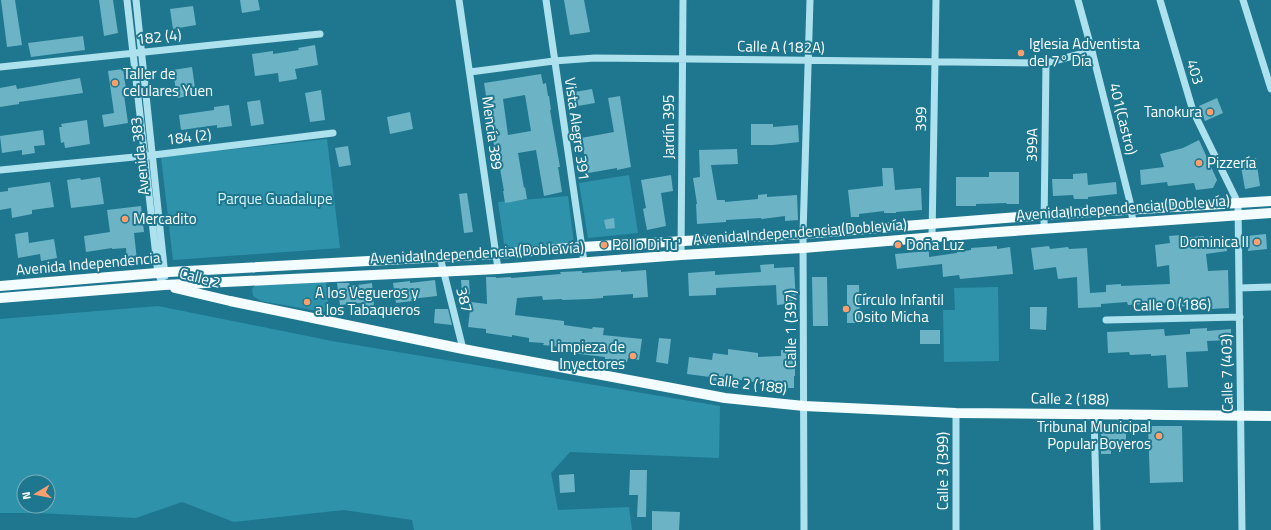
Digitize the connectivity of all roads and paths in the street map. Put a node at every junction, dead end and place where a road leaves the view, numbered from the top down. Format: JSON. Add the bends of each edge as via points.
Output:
{"nodes":[{"id":1,"x":127,"y":0,"type":"edge"},
{"id":2,"x":136,"y":0,"type":"edge"},
{"id":3,"x":460,"y":0,"type":"edge"},
{"id":4,"x":546,"y":0,"type":"edge"},
{"id":5,"x":683,"y":0,"type":"edge"},
{"id":6,"x":810,"y":0,"type":"edge"},
{"id":7,"x":936,"y":0,"type":"edge"},
{"id":8,"x":1078,"y":0,"type":"edge"},
{"id":9,"x":1160,"y":0,"type":"edge"},
{"id":10,"x":1243,"y":0,"type":"edge"},
{"id":11,"x":320,"y":34,"type":"dead end"},
{"id":12,"x":1092,"y":51,"type":"junction"},
{"id":13,"x":142,"y":52,"type":"junction"},
{"id":14,"x":133,"y":53,"type":"junction"},
{"id":15,"x":682,"y":59,"type":"junction"},
{"id":16,"x":554,"y":61,"type":"junction"},
{"id":17,"x":808,"y":61,"type":"junction"},
{"id":18,"x":935,"y":61,"type":"junction"},
{"id":19,"x":1046,"y":63,"type":"junction"},
{"id":20,"x":0,"y":67,"type":"edge"},
{"id":21,"x":470,"y":72,"type":"junction"},
{"id":22,"x":1271,"y":89,"type":"edge"},
{"id":23,"x":333,"y":133,"type":"dead end"},
{"id":24,"x":153,"y":154,"type":"junction"},
{"id":25,"x":144,"y":156,"type":"junction"},
{"id":26,"x":0,"y":170,"type":"edge"},
{"id":27,"x":1271,"y":201,"type":"edge"},
{"id":28,"x":1238,"y":203,"type":"junction"},
{"id":29,"x":1131,"y":210,"type":"junction"},
{"id":30,"x":1271,"y":213,"type":"edge"},
{"id":31,"x":1044,"y":215,"type":"junction"},
{"id":32,"x":1238,"y":216,"type":"junction"},
{"id":33,"x":1133,"y":222,"type":"junction"},
{"id":34,"x":932,"y":224,"type":"junction"},
{"id":35,"x":1044,"y":228,"type":"junction"},
{"id":36,"x":803,"y":234,"type":"junction"},
{"id":37,"x":932,"y":238,"type":"junction"},
{"id":38,"x":681,"y":242,"type":"junction"},
{"id":39,"x":582,"y":248,"type":"junction"},
{"id":40,"x":803,"y":248,"type":"junction"},
{"id":41,"x":496,"y":254,"type":"junction"},
{"id":42,"x":681,"y":255,"type":"junction"},
{"id":43,"x":440,"y":257,"type":"junction"},
{"id":44,"x":584,"y":262,"type":"junction"},
{"id":45,"x":498,"y":269,"type":"junction"},
{"id":46,"x":179,"y":272,"type":"joint"},
{"id":47,"x":444,"y":272,"type":"junction"},
{"id":48,"x":161,"y":273,"type":"junction"},
{"id":49,"x":164,"y":285,"type":"junction"},
{"id":50,"x":0,"y":286,"type":"edge"},
{"id":51,"x":1271,"y":287,"type":"edge"},
{"id":52,"x":1239,"y":288,"type":"junction"},
{"id":53,"x":0,"y":298,"type":"edge"},
{"id":54,"x":230,"y":301,"type":"joint"},
{"id":55,"x":1240,"y":317,"type":"junction"},
{"id":56,"x":1106,"y":320,"type":"dead end"},
{"id":57,"x":463,"y":349,"type":"junction"},
{"id":58,"x":804,"y":406,"type":"junction"},
{"id":59,"x":956,"y":413,"type":"junction"},
{"id":60,"x":1094,"y":414,"type":"junction"},
{"id":61,"x":1241,"y":416,"type":"junction"},
{"id":62,"x":1271,"y":416,"type":"edge"},
{"id":63,"x":804,"y":530,"type":"edge"},
{"id":64,"x":956,"y":530,"type":"edge"},
{"id":65,"x":1096,"y":530,"type":"edge"},
{"id":66,"x":1242,"y":530,"type":"edge"}],
"edges":[{"from":1,"to":14,"type":"street","name":"Avenida 383"},
{"from":2,"to":13,"type":"street","name":"Avenida 383"},
{"from":3,"to":21,"type":"street","name":"Mencía 389"},
{"from":4,"to":16,"type":"street","name":"Vista Alegre 391"},
{"from":5,"to":15,"type":"street","name":"Jardín 395"},
{"from":6,"to":17,"type":"street"},
{"from":7,"to":18,"type":"street","name":"399"},
{"from":8,"to":12,"type":"street","name":"401(Castro)"},
{"from":9,"to":28,"type":"street","name":"403","via":[[1193,111]]},
{"from":10,"to":22,"type":"street"},
{"from":11,"to":13,"type":"street","name":"182 (4)"},
{"from":12,"to":19,"type":"street","name":"Calle A (182A)"},
{"from":12,"to":29,"type":"street","name":"401(Castro)"},
{"from":13,"to":14,"type":"street","name":"182 (4)"},
{"from":13,"to":24,"type":"street","name":"Avenida 383"},
{"from":14,"to":20,"type":"street","name":"182 (4)"},
{"from":14,"to":25,"type":"street","name":"Avenida 383"},
{"from":15,"to":16,"type":"street","name":"Calle A (182A)","via":[[595,58]]},
{"from":15,"to":17,"type":"street","name":"Calle A (182A)"},
{"from":15,"to":38,"type":"street","name":"Jardín 395"},
{"from":16,"to":21,"type":"street","name":"Calle A (182A)"},
{"from":16,"to":39,"type":"street","name":"Vista Alegre 391"},
{"from":17,"to":18,"type":"street","name":"Calle A (182A)"},
{"from":17,"to":36,"type":"street"},
{"from":18,"to":19,"type":"street","name":"Calle A (182A)"},
{"from":18,"to":34,"type":"street","name":"399"},
{"from":19,"to":31,"type":"street","name":"399A"},
{"from":21,"to":41,"type":"street","name":"Mencía 389"},
{"from":23,"to":24,"type":"street","name":"184 (2)"},
{"from":24,"to":25,"type":"street","name":"184 (2)"},
{"from":24,"to":48,"type":"street","name":"Avenida 383"},
{"from":25,"to":26,"type":"street","name":"184 (2)"},
{"from":25,"to":48,"type":"street","name":"Avenida 383"},
{"from":27,"to":28,"type":"main road","name":"Avenida Independencia (Doble vía)"},
{"from":28,"to":29,"type":"main road","name":"Avenida Independencia (Doble vía)"},
{"from":28,"to":32,"type":"street","name":"403"},
{"from":29,"to":31,"type":"main road","name":"Avenida Independencia (Doble vía)"},
{"from":29,"to":33,"type":"street","name":"401(Castro)"},
{"from":30,"to":32,"type":"main road","name":"Avenida Independencia (Doble vía)"},
{"from":31,"to":34,"type":"main road","name":"Avenida Independencia (Doble vía)"},
{"from":31,"to":35,"type":"street","name":"399A"},
{"from":32,"to":33,"type":"main road","name":"Avenida Independencia (Doble vía)"},
{"from":32,"to":52,"type":"street","name":"Calle 7 (403)"},
{"from":33,"to":35,"type":"main road","name":"Avenida Independencia (Doble vía)"},
{"from":34,"to":36,"type":"main road","name":"Avenida Independencia (Doble vía)"},
{"from":34,"to":37,"type":"street","name":"399"},
{"from":35,"to":37,"type":"main road","name":"Avenida Independencia (Doble vía)"},
{"from":36,"to":38,"type":"main road","name":"Avenida Independencia (Doble vía)"},
{"from":36,"to":40,"type":"street","name":"Calle 1 (397)"},
{"from":37,"to":40,"type":"main road","name":"Avenida Independencia (Doble vía)"},
{"from":38,"to":39,"type":"main road","name":"Avenida Independencia (Doble vía)"},
{"from":38,"to":42,"type":"street","name":"Jardín 395"},
{"from":39,"to":41,"type":"main road","name":"Avenida Independencia (Doble vía)"},
{"from":39,"to":44,"type":"street","name":"Vista Alegre 391"},
{"from":40,"to":42,"type":"main road","name":"Avenida Independencia (Doble vía)"},
{"from":40,"to":58,"type":"street","name":"Calle 1 (397)"},
{"from":41,"to":43,"type":"main road","name":"Avenida Independencia (Doble vía)"},
{"from":41,"to":45,"type":"street","name":"Mencía 389"},
{"from":42,"to":44,"type":"main road","name":"Avenida Independencia (Doble vía)"},
{"from":43,"to":46,"type":"main road","name":"Avenida Independencia (Doble vía)"},
{"from":43,"to":47,"type":"street","name":"387"},
{"from":44,"to":45,"type":"main road","name":"Avenida Independencia (Doble vía)"},
{"from":45,"to":47,"type":"main road","name":"Avenida Independencia (Doble vía)"},
{"from":46,"to":48,"type":"main road","name":"Avenida Independencia"},
{"from":47,"to":49,"type":"main road","name":"Avenida Independencia (Doble vía)"},
{"from":47,"to":57,"type":"street","name":"387"},
{"from":48,"to":49,"type":"street","name":"Avenida 383"},
{"from":48,"to":50,"type":"main road","name":"Avenida Independencia"},
{"from":49,"to":53,"type":"main road","name":"Avenida Independencia"},
{"from":49,"to":54,"type":"main road","name":"Calle 2"},
{"from":51,"to":52,"type":"street"},
{"from":52,"to":55,"type":"street","name":"Calle 7 (403)"},
{"from":54,"to":57,"type":"main road","name":"Calle 2 (188)"},
{"from":55,"to":56,"type":"street","name":"Calle 0 (186)"},
{"from":55,"to":61,"type":"street","name":"Calle 7 (403)"},
{"from":57,"to":58,"type":"main road","name":"Calle 2 (188)","via":[[725,398]]},
{"from":58,"to":59,"type":"main road","name":"Calle 2 (188)"},
{"from":58,"to":63,"type":"street","name":"Calle 1 (397)"},
{"from":59,"to":60,"type":"main road","name":"Calle 2 (188)"},
{"from":59,"to":64,"type":"street","name":"Calle 3 (399)"},
{"from":60,"to":61,"type":"main road","name":"Calle 2 (188)"},
{"from":60,"to":65,"type":"street"},
{"from":61,"to":62,"type":"main road","name":"Calle 2 (188)"},
{"from":61,"to":66,"type":"street","name":"Calle 7 (403)"}]}
